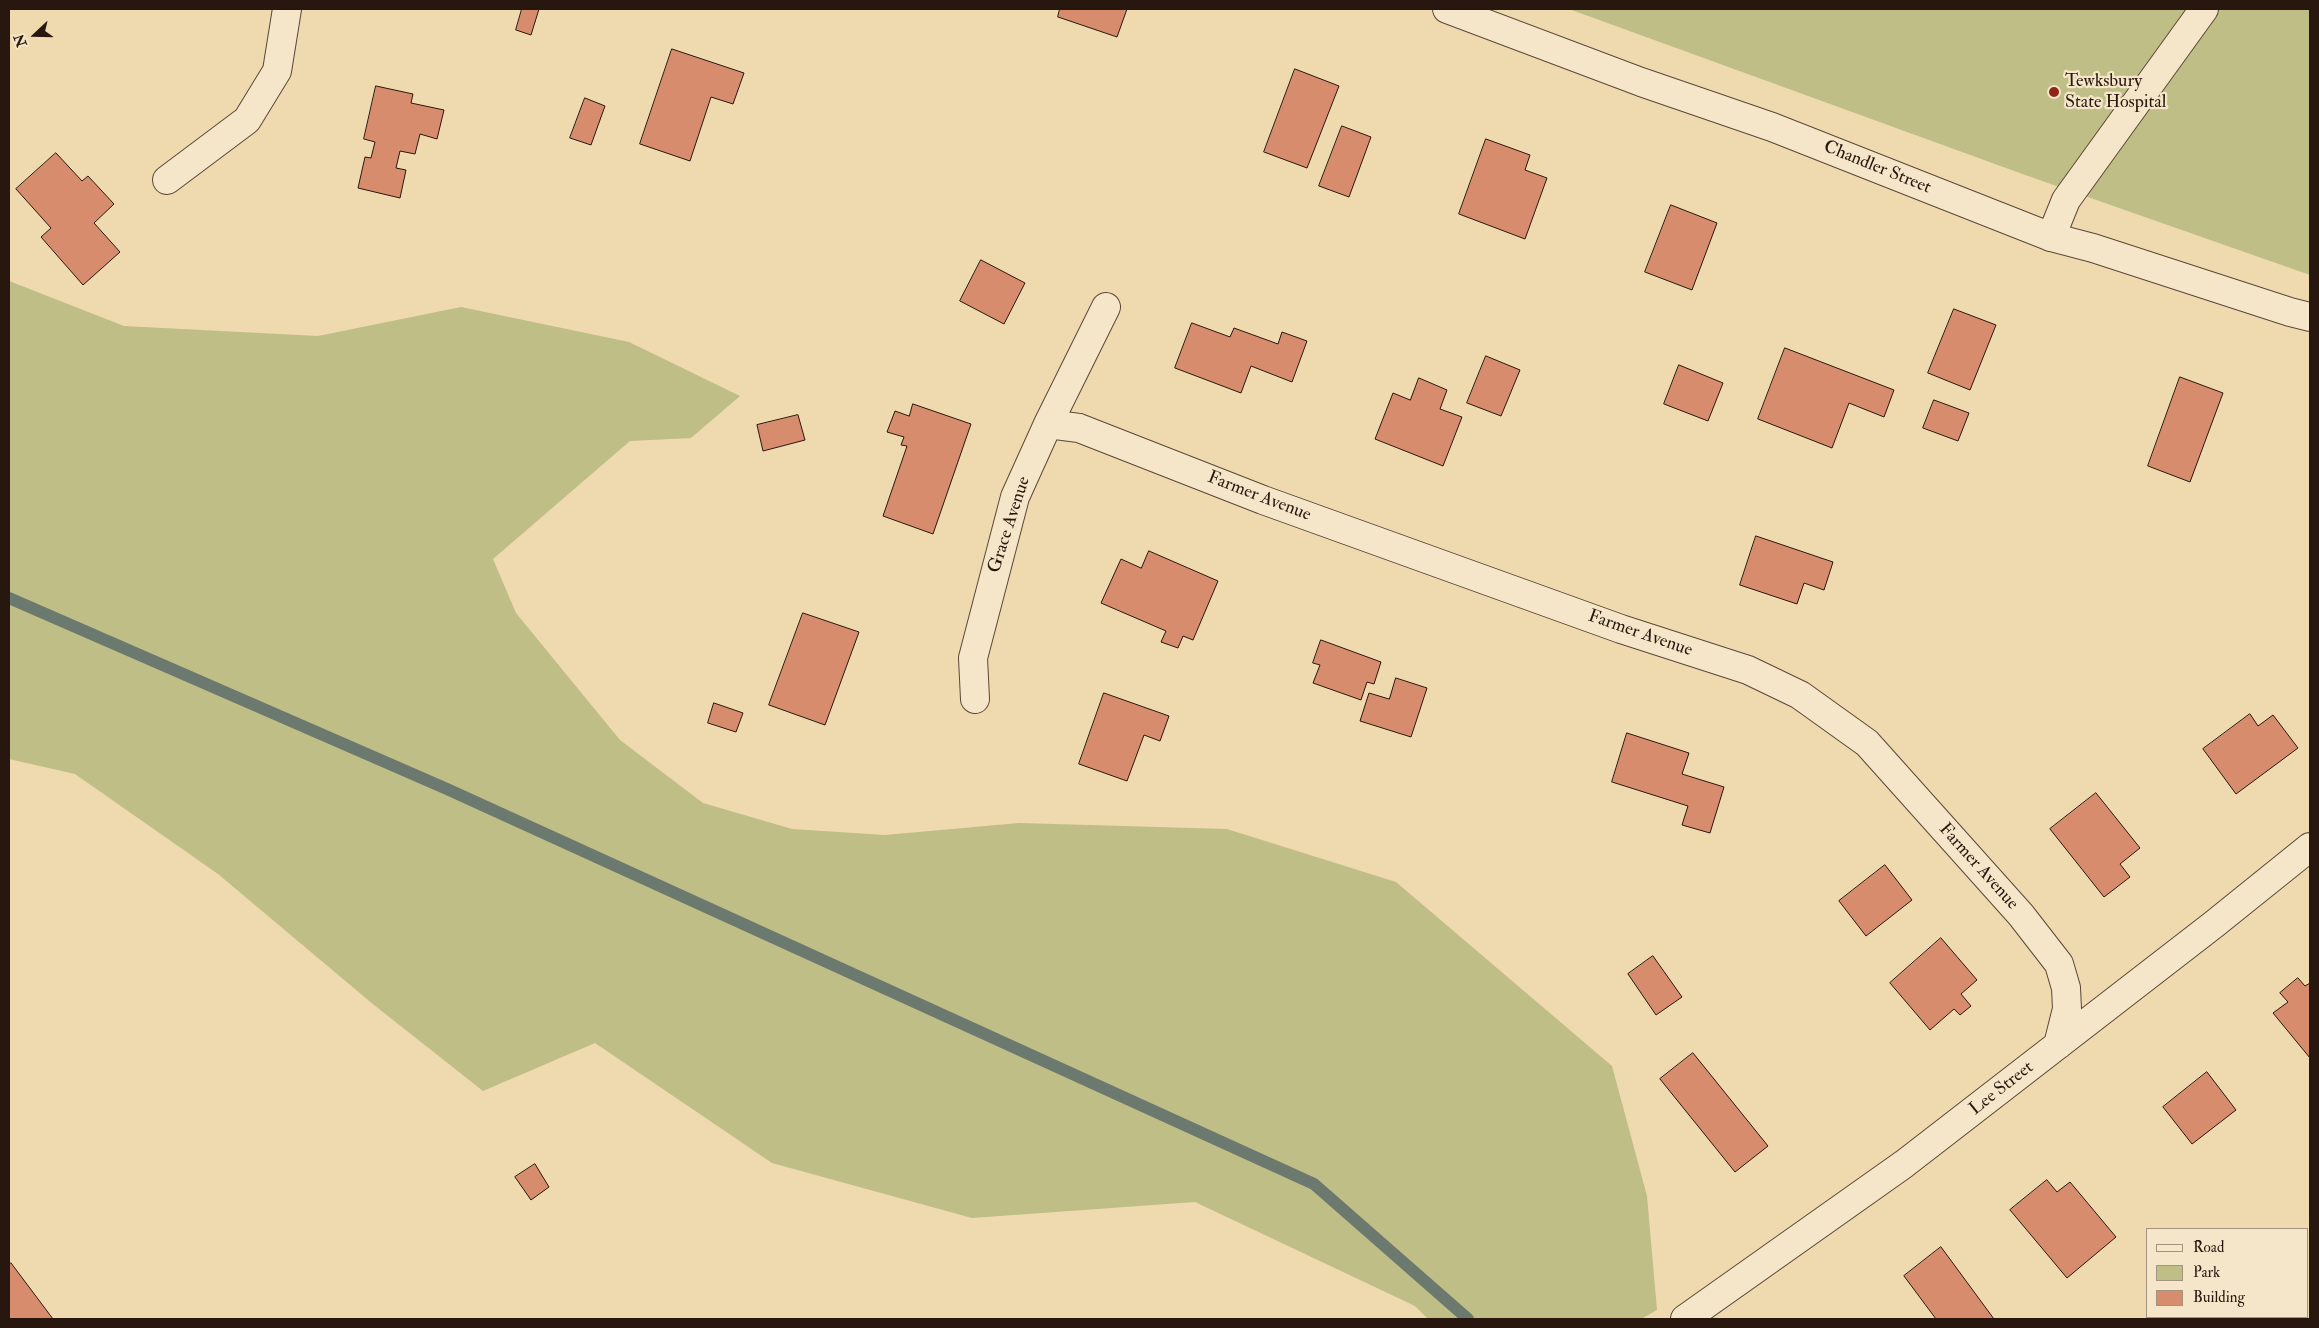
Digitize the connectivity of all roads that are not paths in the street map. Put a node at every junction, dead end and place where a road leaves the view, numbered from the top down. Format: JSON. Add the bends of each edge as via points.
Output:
{"nodes":[{"id":1,"x":287,"y":9,"type":"edge"},
{"id":2,"x":1447,"y":9,"type":"edge"},
{"id":3,"x":2204,"y":9,"type":"edge"},
{"id":4,"x":166,"y":180,"type":"dead end"},
{"id":5,"x":2051,"y":237,"type":"junction"},
{"id":6,"x":1106,"y":308,"type":"dead end"},
{"id":7,"x":2310,"y":317,"type":"edge"},
{"id":8,"x":1048,"y":424,"type":"junction"},
{"id":9,"x":975,"y":699,"type":"dead end"},
{"id":10,"x":2310,"y":847,"type":"edge"},
{"id":11,"x":2058,"y":1044,"type":"junction"},
{"id":12,"x":1685,"y":1319,"type":"edge"}],
"edges":[{"from":1,"to":4,"type":"street","via":[[277,71],[247,120]]},
{"from":2,"to":5,"type":"street","name":"Chandler Street","via":[[1772,127]]},
{"from":3,"to":5,"type":"street","via":[[2066,200]]},
{"from":5,"to":7,"type":"street","name":"Chandler Street"},
{"from":6,"to":8,"type":"street","name":"Grace Avenue"},
{"from":8,"to":9,"type":"street","name":"Grace Avenue","via":[[1015,497],[988,594],[973,658]]},
{"from":8,"to":11,"type":"street","name":"Farmer Avenue","via":[[1079,428],[1263,500],[1622,629],[1748,670],[1800,695],[1867,743],[2021,915],[2059,964],[2066,988],[2067,1009]]},
{"from":10,"to":11,"type":"street","name":"Lee Street"},
{"from":11,"to":12,"type":"street","name":"Lee Street","via":[[1904,1164]]}]}
